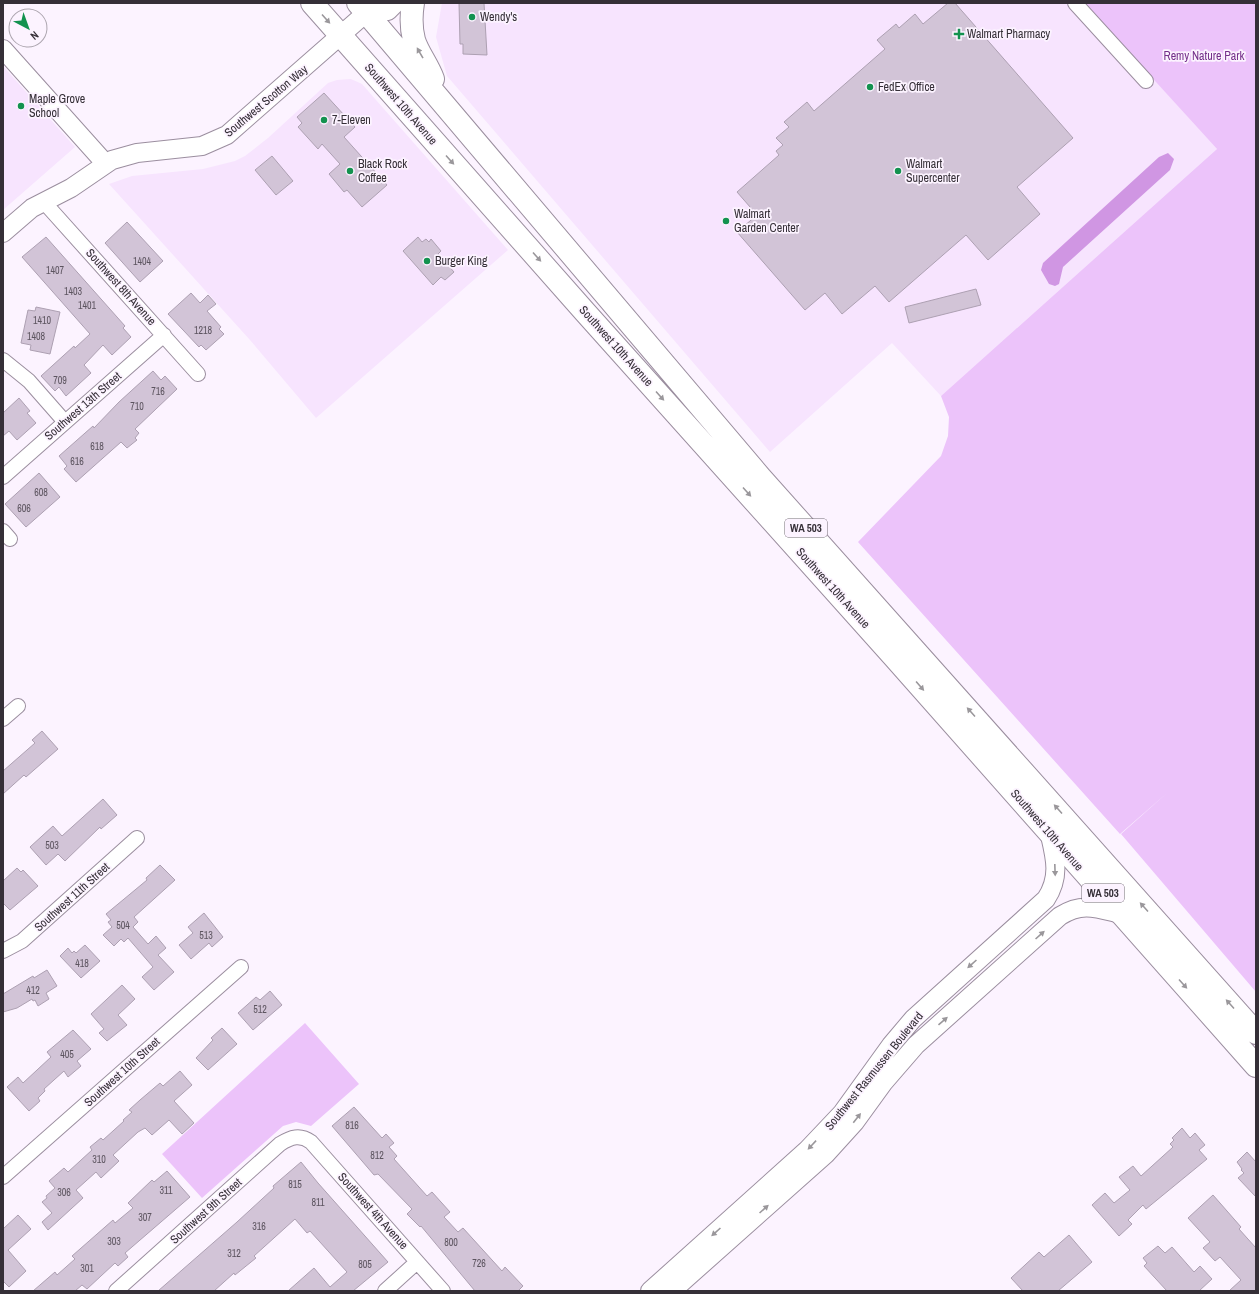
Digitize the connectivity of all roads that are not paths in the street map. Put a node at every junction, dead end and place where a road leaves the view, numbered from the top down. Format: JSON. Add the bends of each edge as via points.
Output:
{"nodes":[{"id":1,"x":312,"y":3,"type":"edge"},
{"id":2,"x":396,"y":3,"type":"edge"},
{"id":3,"x":412,"y":3,"type":"edge"},
{"id":4,"x":1075,"y":3,"type":"edge"},
{"id":5,"x":364,"y":6,"type":"edge"},
{"id":6,"x":341,"y":36,"type":"junction"},
{"id":7,"x":3,"y":49,"type":"edge"},
{"id":8,"x":1146,"y":81,"type":"dead end"},
{"id":9,"x":441,"y":101,"type":"junction"},
{"id":10,"x":106,"y":163,"type":"junction"},
{"id":11,"x":43,"y":201,"type":"junction"},
{"id":12,"x":3,"y":233,"type":"edge"},
{"id":13,"x":164,"y":335,"type":"junction"},
{"id":14,"x":3,"y":360,"type":"edge"},
{"id":15,"x":198,"y":374,"type":"dead end"},
{"id":16,"x":65,"y":422,"type":"junction"},
{"id":17,"x":3,"y":477,"type":"edge"},
{"id":18,"x":18,"y":706,"type":"dead end"},
{"id":19,"x":3,"y":719,"type":"edge"},
{"id":20,"x":1049,"y":831,"type":"junction"},
{"id":21,"x":137,"y":838,"type":"dead end"},
{"id":22,"x":1121,"y":914,"type":"junction"},
{"id":23,"x":3,"y":951,"type":"edge"},
{"id":24,"x":241,"y":967,"type":"dead end"},
{"id":25,"x":1256,"y":1033,"type":"edge"},
{"id":26,"x":1256,"y":1066,"type":"edge"},
{"id":27,"x":298,"y":1137,"type":"joint"},
{"id":28,"x":3,"y":1177,"type":"edge"},
{"id":29,"x":418,"y":1262,"type":"junction"},
{"id":30,"x":116,"y":1291,"type":"edge"},
{"id":31,"x":385,"y":1291,"type":"edge"},
{"id":32,"x":443,"y":1291,"type":"edge"},
{"id":33,"x":650,"y":1291,"type":"edge"},
{"id":34,"x":672,"y":1291,"type":"edge"}],
"edges":[{"from":1,"to":6,"type":"highway","name":"Southwest 10th Avenue","number":"WA 503","one_way":true},
{"from":2,"to":5,"type":"street","via":[[388,10]]},
{"from":9,"to":3,"type":"highway","one_way":true,"via":[[428,64],[414,40]]},
{"from":4,"to":8,"type":"street"},
{"from":5,"to":6,"type":"street","name":"Southwest Scotton Way"},
{"from":5,"to":9,"type":"highway","name":"Southwest 10th Avenue","number":"WA 503"},
{"from":6,"to":10,"type":"street","name":"Southwest Scotton Way","via":[[237,128],[221,139],[195,147],[128,155]]},
{"from":6,"to":20,"type":"highway","name":"Southwest 10th Avenue","number":"WA 503","one_way":true},
{"from":7,"to":10,"type":"street"},
{"from":25,"to":9,"type":"highway","name":"Southwest 10th Avenue","number":"WA 503","one_way":true,"via":[[761,478]]},
{"from":10,"to":11,"type":"street","name":"Southwest Scotton Way","via":[[71,188]]},
{"from":11,"to":12,"type":"street","name":"Southwest Scotton Way"},
{"from":11,"to":13,"type":"street","name":"Southwest 8th Avenue"},
{"from":13,"to":15,"type":"street","name":"Southwest 8th Avenue"},
{"from":13,"to":16,"type":"street","name":"Southwest 13th Street"},
{"from":14,"to":16,"type":"street","via":[[29,381]]},
{"from":16,"to":17,"type":"street","name":"Southwest 13th Street"},
{"from":18,"to":19,"type":"street"},
{"from":20,"to":22,"type":"highway","name":"Southwest 10th Avenue","number":"WA 503"},
{"from":20,"to":33,"type":"street","name":"Southwest Rasmussen Boulevard","one_way":true,"via":[[1056,876],[1054,886],[1046,899],[913,1019],[842,1113],[807,1150]]},
{"from":21,"to":23,"type":"street","name":"Southwest 11th Street","via":[[27,936]]},
{"from":22,"to":26,"type":"highway","name":"Southwest 10th Avenue","number":"WA 503","one_way":true},
{"from":34,"to":22,"type":"street","name":"Southwest Rasmussen Boulevard","one_way":true,"via":[[826,1154],[916,1045],[1060,916],[1077,907],[1098,908]]},
{"from":24,"to":28,"type":"street","name":"Southwest 10th Street"},
{"from":27,"to":29,"type":"street","name":"Southwest 4th Avenue","via":[[311,1142]]},
{"from":27,"to":30,"type":"street","name":"Southwest 9th Street","via":[[280,1144]]},
{"from":29,"to":31,"type":"street"},
{"from":29,"to":32,"type":"street","name":"Southwest 4th Avenue"}]}
